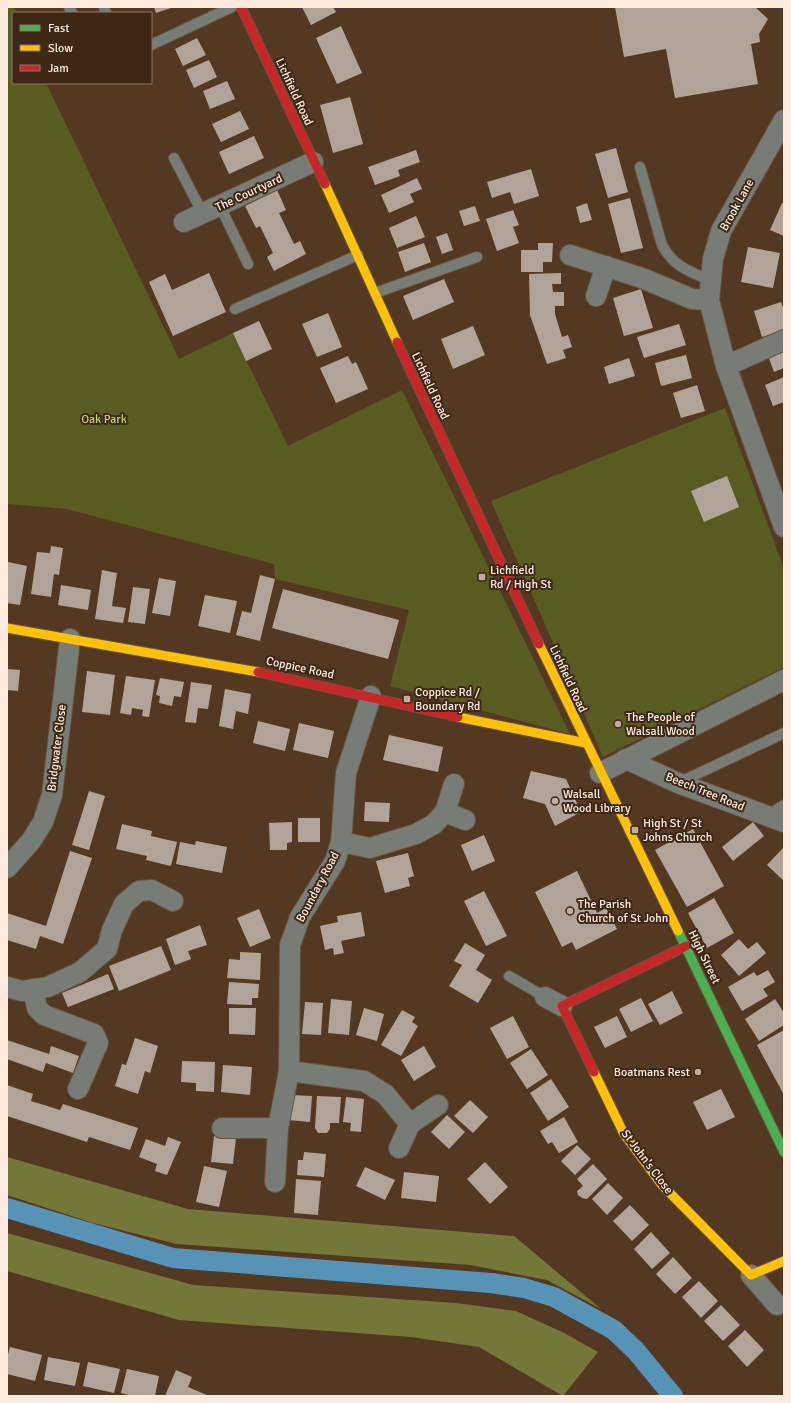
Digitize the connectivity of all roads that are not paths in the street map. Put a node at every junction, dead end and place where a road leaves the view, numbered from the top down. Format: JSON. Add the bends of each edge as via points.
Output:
{"nodes":[{"id":1,"x":232,"y":7,"type":"edge"},
{"id":2,"x":241,"y":7,"type":"edge"},
{"id":3,"x":152,"y":45,"type":"edge"},
{"id":4,"x":784,"y":120,"type":"edge"},
{"id":5,"x":174,"y":158,"type":"dead end"},
{"id":6,"x":314,"y":162,"type":"junction"},
{"id":7,"x":640,"y":168,"type":"dead end"},
{"id":8,"x":211,"y":210,"type":"junction"},
{"id":9,"x":184,"y":222,"type":"dead end"},
{"id":10,"x":570,"y":254,"type":"dead end"},
{"id":11,"x":358,"y":255,"type":"junction"},
{"id":12,"x":477,"y":257,"type":"dead end"},
{"id":13,"x":248,"y":264,"type":"dead end"},
{"id":14,"x":606,"y":266,"type":"junction"},
{"id":15,"x":710,"y":290,"type":"junction"},
{"id":16,"x":374,"y":294,"type":"junction"},
{"id":17,"x":596,"y":296,"type":"dead end"},
{"id":18,"x":235,"y":309,"type":"dead end"},
{"id":19,"x":784,"y":340,"type":"edge"},
{"id":20,"x":726,"y":366,"type":"junction"},
{"id":21,"x":784,"y":527,"type":"edge"},
{"id":22,"x":7,"y":628,"type":"edge"},
{"id":23,"x":70,"y":639,"type":"junction"},
{"id":24,"x":784,"y":680,"type":"edge"},
{"id":25,"x":371,"y":696,"type":"junction"},
{"id":26,"x":784,"y":733,"type":"edge"},
{"id":27,"x":586,"y":743,"type":"junction"},
{"id":28,"x":626,"y":759,"type":"junction"},
{"id":29,"x":600,"y":773,"type":"junction"},
{"id":30,"x":678,"y":783,"type":"junction"},
{"id":31,"x":454,"y":784,"type":"dead end"},
{"id":32,"x":784,"y":806,"type":"edge"},
{"id":33,"x":445,"y":812,"type":"junction"},
{"id":34,"x":465,"y":820,"type":"dead end"},
{"id":35,"x":775,"y":820,"type":"edge"},
{"id":36,"x":341,"y":842,"type":"junction"},
{"id":37,"x":7,"y":868,"type":"edge"},
{"id":38,"x":173,"y":900,"type":"dead end"},
{"id":39,"x":686,"y":946,"type":"junction"},
{"id":40,"x":509,"y":976,"type":"dead end"},
{"id":41,"x":7,"y":987,"type":"edge"},
{"id":42,"x":33,"y":989,"type":"junction"},
{"id":43,"x":545,"y":997,"type":"joint"},
{"id":44,"x":562,"y":1006,"type":"junction"},
{"id":45,"x":289,"y":1071,"type":"junction"},
{"id":46,"x":78,"y":1089,"type":"dead end"},
{"id":47,"x":438,"y":1105,"type":"dead end"},
{"id":48,"x":410,"y":1124,"type":"junction"},
{"id":49,"x":222,"y":1128,"type":"dead end"},
{"id":50,"x":278,"y":1128,"type":"junction"},
{"id":51,"x":399,"y":1148,"type":"dead end"},
{"id":52,"x":784,"y":1152,"type":"edge"},
{"id":53,"x":275,"y":1182,"type":"dead end"},
{"id":54,"x":784,"y":1261,"type":"edge"},
{"id":55,"x":751,"y":1275,"type":"junction"},
{"id":56,"x":777,"y":1305,"type":"dead end"}],
"edges":[{"from":1,"to":3,"type":"lane"},
{"from":2,"to":6,"type":"main road","name":"Lichfield Road"},
{"from":4,"to":15,"type":"street","name":"Brook Lane","via":[[721,231],[713,259]]},
{"from":5,"to":8,"type":"lane"},
{"from":6,"to":8,"type":"street","name":"The Courtyard"},
{"from":6,"to":11,"type":"main road","name":"Lichfield Road"},
{"from":7,"to":15,"type":"lane","via":[[662,244],[668,256]]},
{"from":8,"to":9,"type":"street","name":"The Courtyard"},
{"from":8,"to":13,"type":"lane"},
{"from":10,"to":14,"type":"street"},
{"from":11,"to":16,"type":"main road","name":"Lichfield Road"},
{"from":11,"to":18,"type":"lane"},
{"from":12,"to":16,"type":"lane"},
{"from":14,"to":15,"type":"street","via":[[654,282],[692,299]]},
{"from":14,"to":17,"type":"street"},
{"from":15,"to":20,"type":"street","name":"Brook Lane"},
{"from":16,"to":27,"type":"main road","name":"Lichfield Road"},
{"from":19,"to":20,"type":"street"},
{"from":20,"to":21,"type":"street","name":"Brook Lane"},
{"from":22,"to":23,"type":"main road","name":"Coppice Road"},
{"from":23,"to":25,"type":"main road","name":"Coppice Road","via":[[278,676]]},
{"from":23,"to":37,"type":"street","name":"Bridgwater Close","via":[[52,795],[43,822],[31,841]]},
{"from":24,"to":28,"type":"street"},
{"from":25,"to":27,"type":"main road","name":"Coppice Road","via":[[451,716]]},
{"from":25,"to":36,"type":"street","name":"Boundary Road","via":[[346,773]]},
{"from":26,"to":30,"type":"lane"},
{"from":27,"to":29,"type":"main road","name":"Lichfield Road"},
{"from":28,"to":29,"type":"street"},
{"from":28,"to":30,"type":"street","name":"Beech Tree Road"},
{"from":29,"to":39,"type":"main road","name":"High Street"},
{"from":30,"to":35,"type":"street","name":"Beech Tree Road"},
{"from":31,"to":33,"type":"street"},
{"from":32,"to":35,"type":"lane"},
{"from":33,"to":34,"type":"street"},
{"from":33,"to":36,"type":"street","via":[[434,824],[416,834],[370,848]]},
{"from":36,"to":45,"type":"street","name":"Boundary Road","via":[[335,861],[300,917],[290,945]]},
{"from":38,"to":42,"type":"street","via":[[152,890],[139,891],[124,904],[112,930],[107,949],[80,972],[48,987]]},
{"from":39,"to":44,"type":"main road"},
{"from":39,"to":52,"type":"main road","name":"High Street"},
{"from":40,"to":43,"type":"lane"},
{"from":41,"to":42,"type":"street","via":[[22,991]]},
{"from":42,"to":46,"type":"street","via":[[37,1008],[44,1015],[94,1034],[98,1043]]},
{"from":43,"to":44,"type":"street"},
{"from":44,"to":55,"type":"main road","name":"St John's Close","via":[[624,1134],[662,1185]]},
{"from":45,"to":48,"type":"street","via":[[364,1081],[385,1094]]},
{"from":45,"to":50,"type":"street","name":"Boundary Road"},
{"from":47,"to":48,"type":"street"},
{"from":48,"to":51,"type":"street"},
{"from":49,"to":50,"type":"street"},
{"from":50,"to":53,"type":"street","name":"Boundary Road"},
{"from":54,"to":55,"type":"main road"},
{"from":55,"to":56,"type":"street","name":"St John's Close"}]}
